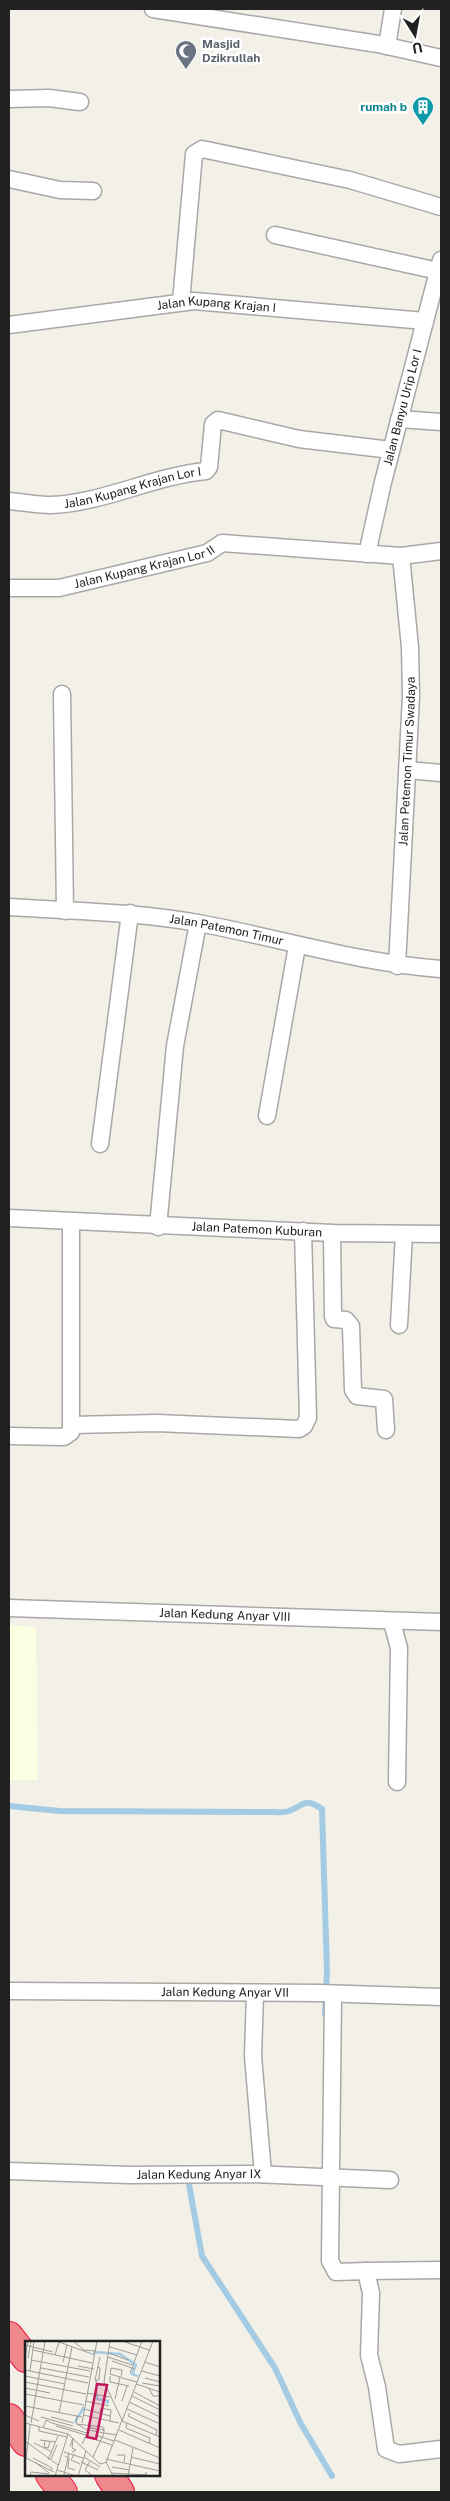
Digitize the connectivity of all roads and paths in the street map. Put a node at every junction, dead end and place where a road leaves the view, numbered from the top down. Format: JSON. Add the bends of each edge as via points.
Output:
{"nodes":[{"id":1,"x":160,"y":9,"type":"edge"},
{"id":2,"x":393,"y":9,"type":"edge"},
{"id":3,"x":387,"y":46,"type":"junction"},
{"id":4,"x":441,"y":58,"type":"edge"},
{"id":5,"x":9,"y":99,"type":"edge"},
{"id":6,"x":80,"y":102,"type":"dead end"},
{"id":7,"x":9,"y":179,"type":"edge"},
{"id":8,"x":93,"y":191,"type":"dead end"},
{"id":9,"x":441,"y":207,"type":"edge"},
{"id":10,"x":276,"y":235,"type":"dead end"},
{"id":11,"x":439,"y":274,"type":"edge"},
{"id":12,"x":181,"y":302,"type":"junction"},
{"id":13,"x":425,"y":321,"type":"junction"},
{"id":14,"x":9,"y":325,"type":"edge"},
{"id":15,"x":399,"y":419,"type":"junction"},
{"id":16,"x":441,"y":422,"type":"edge"},
{"id":17,"x":391,"y":450,"type":"junction"},
{"id":18,"x":9,"y":501,"type":"edge"},
{"id":19,"x":441,"y":551,"type":"edge"},
{"id":20,"x":367,"y":554,"type":"junction"},
{"id":21,"x":401,"y":556,"type":"junction"},
{"id":22,"x":9,"y":588,"type":"edge"},
{"id":23,"x":62,"y":694,"type":"dead end"},
{"id":24,"x":408,"y":770,"type":"junction"},
{"id":25,"x":441,"y":773,"type":"edge"},
{"id":26,"x":9,"y":907,"type":"edge"},
{"id":27,"x":65,"y":911,"type":"junction"},
{"id":28,"x":130,"y":914,"type":"junction"},
{"id":29,"x":198,"y":923,"type":"junction"},
{"id":30,"x":297,"y":946,"type":"junction"},
{"id":31,"x":397,"y":966,"type":"junction"},
{"id":32,"x":441,"y":969,"type":"edge"},
{"id":33,"x":267,"y":1116,"type":"dead end"},
{"id":34,"x":100,"y":1144,"type":"dead end"},
{"id":35,"x":9,"y":1218,"type":"edge"},
{"id":36,"x":71,"y":1222,"type":"junction"},
{"id":37,"x":158,"y":1226,"type":"junction"},
{"id":38,"x":303,"y":1231,"type":"junction"},
{"id":39,"x":332,"y":1234,"type":"junction"},
{"id":40,"x":404,"y":1234,"type":"junction"},
{"id":41,"x":441,"y":1234,"type":"edge"},
{"id":42,"x":399,"y":1325,"type":"dead end"},
{"id":43,"x":72,"y":1425,"type":"junction"},
{"id":44,"x":386,"y":1430,"type":"dead end"},
{"id":45,"x":9,"y":1436,"type":"edge"},
{"id":46,"x":9,"y":1608,"type":"edge"},
{"id":47,"x":392,"y":1622,"type":"junction"},
{"id":48,"x":441,"y":1622,"type":"edge"},
{"id":49,"x":397,"y":1782,"type":"dead end"},
{"id":50,"x":9,"y":1991,"type":"edge"},
{"id":51,"x":255,"y":1994,"type":"junction"},
{"id":52,"x":328,"y":1994,"type":"junction"},
{"id":53,"x":441,"y":1997,"type":"edge"},
{"id":54,"x":9,"y":2171,"type":"edge"},
{"id":55,"x":263,"y":2174,"type":"junction"},
{"id":56,"x":328,"y":2177,"type":"junction"},
{"id":57,"x":390,"y":2180,"type":"dead end"},
{"id":58,"x":441,"y":2270,"type":"edge"},
{"id":59,"x":366,"y":2271,"type":"junction"},
{"id":60,"x":9,"y":2336,"type":"edge"},
{"id":61,"x":25,"y":2357,"type":"edge"},
{"id":62,"x":9,"y":2418,"type":"edge"},
{"id":63,"x":25,"y":2441,"type":"edge"},
{"id":64,"x":441,"y":2449,"type":"edge"},
{"id":65,"x":51,"y":2476,"type":"edge"},
{"id":66,"x":110,"y":2476,"type":"edge"},
{"id":67,"x":63,"y":2492,"type":"edge"},
{"id":68,"x":120,"y":2492,"type":"edge"}],
"edges":[{"from":1,"to":3,"type":"street"},
{"from":2,"to":3,"type":"street"},
{"from":3,"to":4,"type":"street"},
{"from":5,"to":6,"type":"street","via":[[49,98]]},
{"from":7,"to":8,"type":"street","via":[[60,190]]},
{"from":9,"to":12,"type":"street","via":[[350,180],[202,149],[194,154]]},
{"from":10,"to":11,"type":"street"},
{"from":11,"to":13,"type":"street","name":"Jalan Banyu Urip Lor I"},
{"from":12,"to":13,"type":"street","name":"Jalan Kupang Krajan I"},
{"from":12,"to":14,"type":"street","name":"Jalan Kupang Krajan I"},
{"from":13,"to":15,"type":"street","name":"Jalan Banyu Urip Lor I"},
{"from":15,"to":16,"type":"street"},
{"from":15,"to":17,"type":"street","name":"Jalan Banyu Urip Lor I"},
{"from":17,"to":18,"type":"street","name":"Jalan Kupang Krajan Lor I","via":[[299,439],[218,420],[213,424],[206,471],[51,505]]},
{"from":17,"to":20,"type":"street","name":"Jalan Banyu Urip Lor I"},
{"from":19,"to":21,"type":"street","name":"Jalan Kupang Krajan Lor II"},
{"from":20,"to":21,"type":"street","name":"Jalan Kupang Krajan Lor II"},
{"from":20,"to":22,"type":"street","name":"Jalan Kupang Krajan Lor II","via":[[222,543],[207,553],[59,588]]},
{"from":21,"to":24,"type":"street","name":"Jalan Petemon Timur Swadaya","via":[[410,647]]},
{"from":23,"to":27,"type":"street"},
{"from":24,"to":25,"type":"street"},
{"from":24,"to":31,"type":"street","name":"Jalan Petemon Timur Swadaya"},
{"from":26,"to":27,"type":"street","name":"Jalan Patemon Timur"},
{"from":27,"to":28,"type":"street","name":"Jalan Patemon Timur"},
{"from":28,"to":29,"type":"street","name":"Jalan Patemon Timur"},
{"from":28,"to":34,"type":"street"},
{"from":29,"to":30,"type":"street","name":"Jalan Patemon Timur"},
{"from":29,"to":37,"type":"street","via":[[176,1046]]},
{"from":30,"to":31,"type":"street","name":"Jalan Patemon Timur"},
{"from":30,"to":33,"type":"street"},
{"from":31,"to":32,"type":"street","name":"Jalan Patemon Timur"},
{"from":35,"to":36,"type":"street","name":"Jalan Patemon Kuburan"},
{"from":36,"to":37,"type":"street","name":"Jalan Patemon Kuburan"},
{"from":36,"to":43,"type":"street"},
{"from":37,"to":38,"type":"street","name":"Jalan Patemon Kuburan"},
{"from":38,"to":39,"type":"street","name":"Jalan Patemon Kuburan"},
{"from":38,"to":43,"type":"street","via":[[308,1418],[304,1426],[299,1429],[157,1423]]},
{"from":39,"to":40,"type":"street","name":"Jalan Patemon Kuburan"},
{"from":39,"to":44,"type":"street","via":[[333,1318],[346,1320],[351,1326],[353,1390],[357,1396],[384,1399]]},
{"from":40,"to":41,"type":"street","name":"Jalan Patemon Kuburan"},
{"from":40,"to":42,"type":"street"},
{"from":43,"to":45,"type":"street","via":[[71,1432],[64,1436]]},
{"from":46,"to":47,"type":"street","name":"Jalan Kedung Anyar VIII"},
{"from":47,"to":48,"type":"street","name":"Jalan Kedung Anyar VIII"},
{"from":47,"to":49,"type":"street","via":[[399,1648]]},
{"from":50,"to":51,"type":"street","name":"Jalan Kedung Anyar VII"},
{"from":51,"to":52,"type":"street","name":"Jalan Kedung Anyar VII"},
{"from":51,"to":55,"type":"street","via":[[252,2056]]},
{"from":52,"to":53,"type":"street","name":"Jalan Kedung Anyar VII"},
{"from":52,"to":56,"type":"street"},
{"from":54,"to":55,"type":"street","name":"Jalan Kedung Anyar IX","via":[[128,2175]]},
{"from":55,"to":56,"type":"street","name":"Jalan Kedung Anyar IX"},
{"from":56,"to":57,"type":"street","name":"Jalan Kedung Anyar IX"},
{"from":56,"to":59,"type":"street","via":[[332,2269],[336,2272]]},
{"from":58,"to":59,"type":"street"},
{"from":59,"to":64,"type":"street","via":[[371,2293],[369,2355],[386,2449],[399,2454]]},
{"from":60,"to":61,"type":"highway"},
{"from":62,"to":63,"type":"highway"},
{"from":65,"to":67,"type":"highway"},
{"from":66,"to":68,"type":"highway"}]}
